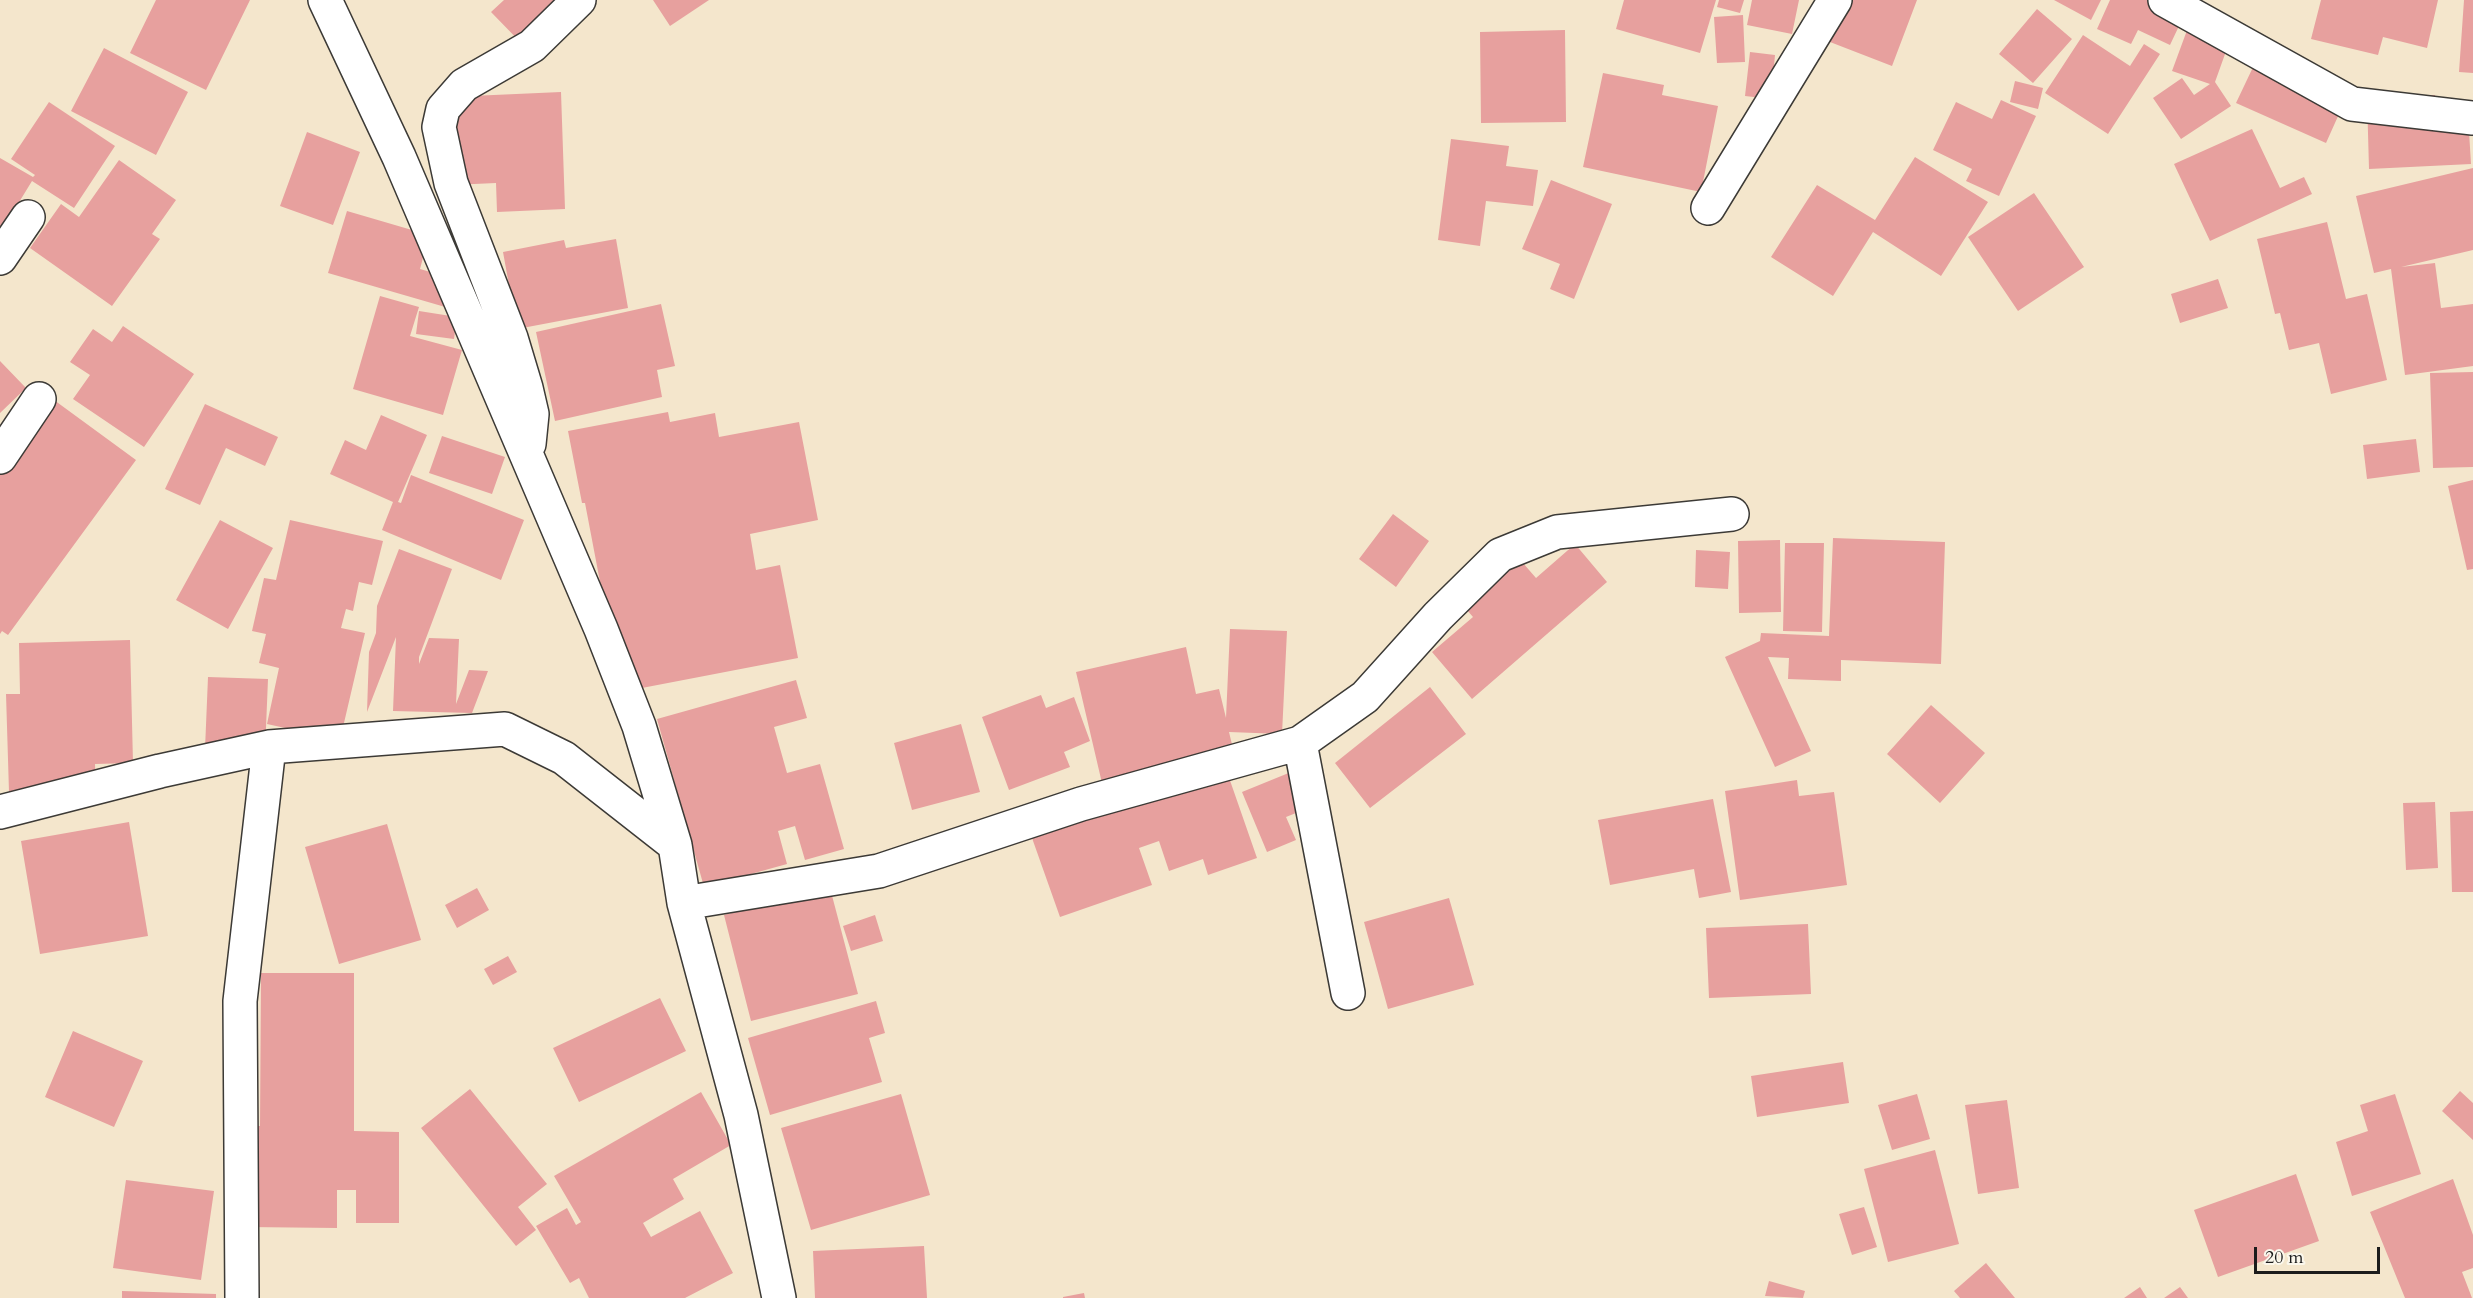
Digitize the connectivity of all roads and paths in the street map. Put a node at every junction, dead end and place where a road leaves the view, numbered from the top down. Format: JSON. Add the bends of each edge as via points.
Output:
{"nodes":[{"id":1,"x":325,"y":0,"type":"edge"},
{"id":2,"x":579,"y":0,"type":"edge"},
{"id":3,"x":1835,"y":0,"type":"edge"},
{"id":4,"x":2165,"y":0,"type":"edge"},
{"id":5,"x":2473,"y":118,"type":"edge"},
{"id":6,"x":1708,"y":208,"type":"dead end"},
{"id":7,"x":28,"y":217,"type":"dead end"},
{"id":8,"x":0,"y":258,"type":"edge"},
{"id":9,"x":39,"y":399,"type":"dead end"},
{"id":10,"x":0,"y":457,"type":"edge"},
{"id":11,"x":528,"y":457,"type":"junction"},
{"id":12,"x":1732,"y":514,"type":"dead end"},
{"id":13,"x":1300,"y":743,"type":"junction"},
{"id":14,"x":269,"y":747,"type":"junction"},
{"id":15,"x":0,"y":813,"type":"edge"},
{"id":16,"x":675,"y":845,"type":"junction"},
{"id":17,"x":684,"y":903,"type":"junction"},
{"id":18,"x":1348,"y":993,"type":"dead end"},
{"id":19,"x":242,"y":1298,"type":"edge"},
{"id":20,"x":780,"y":1298,"type":"edge"}],
"edges":[{"from":1,"to":11,"type":"street","via":[[399,157]]},
{"from":2,"to":11,"type":"street","via":[[532,46],[464,86],[443,109],[439,127],[451,183],[511,338],[526,388],[532,414]]},
{"from":3,"to":6,"type":"street"},
{"from":4,"to":5,"type":"street","via":[[2352,104]]},
{"from":7,"to":8,"type":"street"},
{"from":9,"to":10,"type":"street"},
{"from":11,"to":16,"type":"street","via":[[639,726]]},
{"from":12,"to":13,"type":"street","via":[[1557,532],[1500,555],[1365,697]]},
{"from":13,"to":17,"type":"street","via":[[1082,804],[879,871]]},
{"from":13,"to":18,"type":"street"},
{"from":14,"to":15,"type":"street"},
{"from":14,"to":16,"type":"street","via":[[505,729],[564,758]]},
{"from":14,"to":19,"type":"street","via":[[240,1001]]},
{"from":16,"to":17,"type":"street"},
{"from":17,"to":20,"type":"street","via":[[741,1115]]}]}
